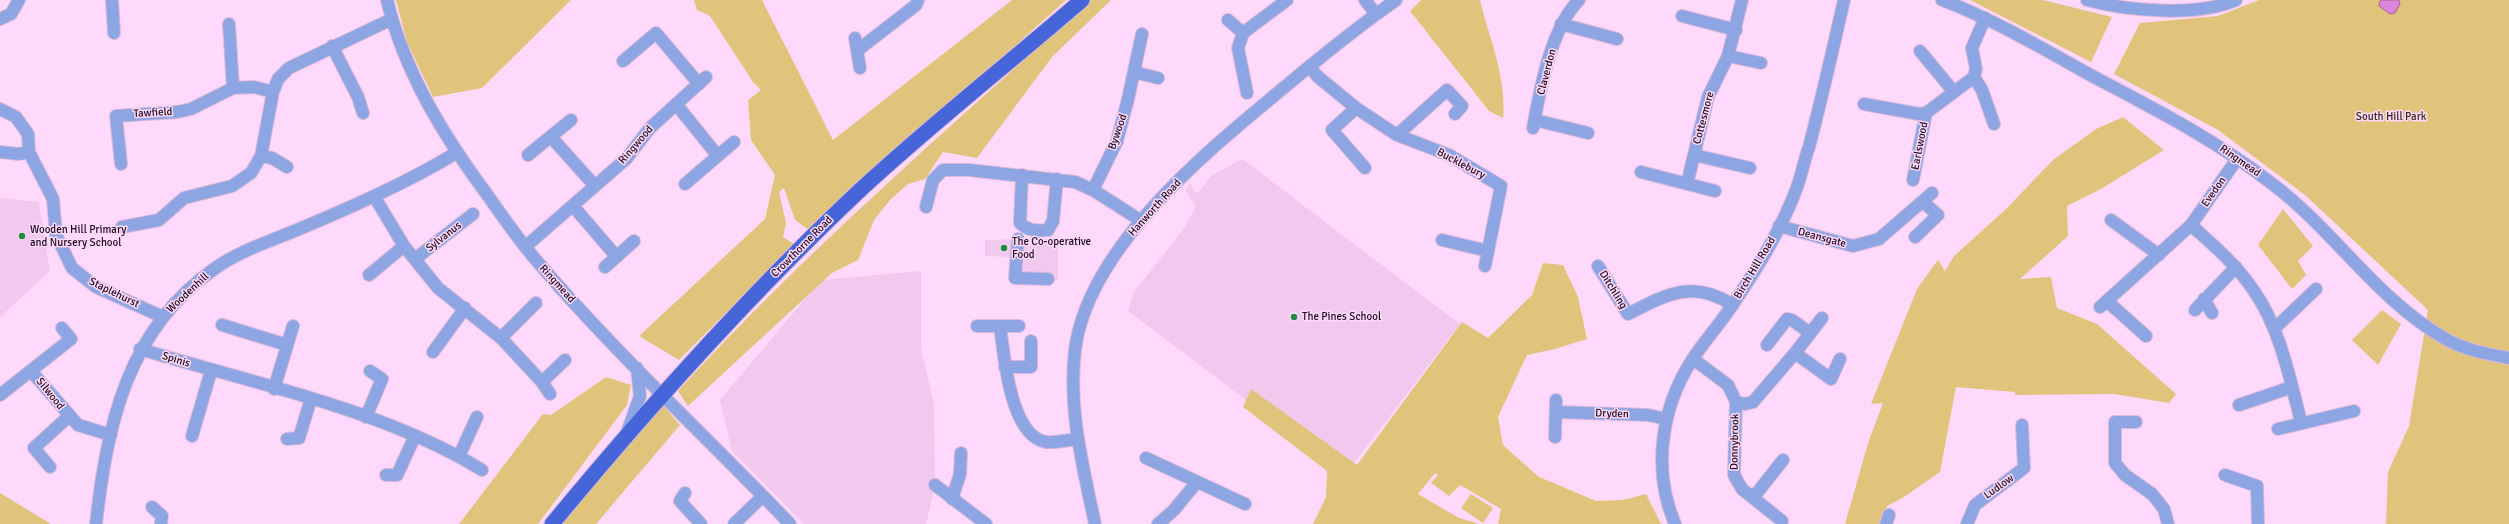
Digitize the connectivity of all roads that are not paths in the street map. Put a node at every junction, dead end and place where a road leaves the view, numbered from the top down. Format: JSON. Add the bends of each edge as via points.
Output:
{"nodes":[{"id":1,"x":19,"y":0,"type":"edge"},
{"id":2,"x":112,"y":0,"type":"edge"},
{"id":3,"x":387,"y":0,"type":"edge"},
{"id":4,"x":918,"y":0,"type":"edge"},
{"id":5,"x":1082,"y":0,"type":"edge"},
{"id":6,"x":1287,"y":0,"type":"edge"},
{"id":7,"x":1365,"y":0,"type":"edge"},
{"id":8,"x":1396,"y":0,"type":"edge"},
{"id":9,"x":1579,"y":0,"type":"edge"},
{"id":10,"x":1742,"y":0,"type":"edge"},
{"id":11,"x":1844,"y":0,"type":"edge"},
{"id":12,"x":1942,"y":0,"type":"edge"},
{"id":13,"x":2088,"y":0,"type":"edge"},
{"id":14,"x":2236,"y":0,"type":"edge"},
{"id":15,"x":1376,"y":14,"type":"junction"},
{"id":16,"x":1682,"y":16,"type":"dead end"},
{"id":17,"x":1985,"y":18,"type":"junction"},
{"id":18,"x":0,"y":19,"type":"edge"},
{"id":19,"x":392,"y":19,"type":"junction"},
{"id":20,"x":1228,"y":20,"type":"dead end"},
{"id":21,"x":229,"y":24,"type":"dead end"},
{"id":22,"x":1561,"y":24,"type":"junction"},
{"id":23,"x":1736,"y":30,"type":"junction"},
{"id":24,"x":114,"y":33,"type":"dead end"},
{"id":25,"x":1243,"y":33,"type":"junction"},
{"id":26,"x":1142,"y":34,"type":"dead end"},
{"id":27,"x":855,"y":38,"type":"dead end"},
{"id":28,"x":1617,"y":39,"type":"dead end"},
{"id":29,"x":332,"y":46,"type":"junction"},
{"id":30,"x":858,"y":50,"type":"junction"},
{"id":31,"x":1920,"y":51,"type":"dead end"},
{"id":32,"x":1728,"y":56,"type":"junction"},
{"id":33,"x":623,"y":61,"type":"dead end"},
{"id":34,"x":1761,"y":63,"type":"dead end"},
{"id":35,"x":1310,"y":66,"type":"junction"},
{"id":36,"x":860,"y":68,"type":"dead end"},
{"id":37,"x":1134,"y":72,"type":"junction"},
{"id":38,"x":1974,"y":77,"type":"junction"},
{"id":39,"x":1158,"y":78,"type":"dead end"},
{"id":40,"x":232,"y":88,"type":"junction"},
{"id":41,"x":273,"y":92,"type":"junction"},
{"id":42,"x":1954,"y":92,"type":"junction"},
{"id":43,"x":1247,"y":93,"type":"dead end"},
{"id":44,"x":676,"y":104,"type":"junction"},
{"id":45,"x":1864,"y":104,"type":"dead end"},
{"id":46,"x":1356,"y":108,"type":"junction"},
{"id":47,"x":0,"y":109,"type":"edge"},
{"id":48,"x":363,"y":113,"type":"dead end"},
{"id":49,"x":1926,"y":113,"type":"junction"},
{"id":50,"x":1455,"y":114,"type":"dead end"},
{"id":51,"x":571,"y":120,"type":"dead end"},
{"id":52,"x":1994,"y":124,"type":"dead end"},
{"id":53,"x":1588,"y":133,"type":"dead end"},
{"id":54,"x":1396,"y":135,"type":"junction"},
{"id":55,"x":552,"y":136,"type":"junction"},
{"id":56,"x":734,"y":142,"type":"dead end"},
{"id":57,"x":0,"y":152,"type":"edge"},
{"id":58,"x":29,"y":152,"type":"junction"},
{"id":59,"x":456,"y":153,"type":"junction"},
{"id":60,"x":528,"y":155,"type":"dead end"},
{"id":61,"x":717,"y":155,"type":"junction"},
{"id":62,"x":1694,"y":155,"type":"junction"},
{"id":63,"x":261,"y":156,"type":"junction"},
{"id":64,"x":2237,"y":159,"type":"junction"},
{"id":65,"x":121,"y":164,"type":"dead end"},
{"id":66,"x":287,"y":167,"type":"dead end"},
{"id":67,"x":1365,"y":168,"type":"dead end"},
{"id":68,"x":1750,"y":168,"type":"dead end"},
{"id":69,"x":1641,"y":172,"type":"dead end"},
{"id":70,"x":1022,"y":175,"type":"junction"},
{"id":71,"x":1057,"y":179,"type":"junction"},
{"id":72,"x":1913,"y":180,"type":"dead end"},
{"id":73,"x":685,"y":184,"type":"dead end"},
{"id":74,"x":1687,"y":184,"type":"junction"},
{"id":75,"x":595,"y":186,"type":"junction"},
{"id":76,"x":1093,"y":190,"type":"junction"},
{"id":77,"x":1715,"y":191,"type":"dead end"},
{"id":78,"x":1932,"y":193,"type":"dead end"},
{"id":79,"x":374,"y":196,"type":"junction"},
{"id":80,"x":1923,"y":202,"type":"junction"},
{"id":81,"x":573,"y":206,"type":"junction"},
{"id":82,"x":926,"y":207,"type":"dead end"},
{"id":83,"x":473,"y":214,"type":"dead end"},
{"id":84,"x":1140,"y":220,"type":"junction"},
{"id":85,"x":2111,"y":220,"type":"dead end"},
{"id":86,"x":2191,"y":225,"type":"junction"},
{"id":87,"x":1779,"y":226,"type":"junction"},
{"id":88,"x":122,"y":227,"type":"dead end"},
{"id":89,"x":1915,"y":237,"type":"dead end"},
{"id":90,"x":1018,"y":239,"type":"dead end"},
{"id":91,"x":1442,"y":240,"type":"dead end"},
{"id":92,"x":634,"y":241,"type":"dead end"},
{"id":93,"x":404,"y":246,"type":"junction"},
{"id":94,"x":525,"y":247,"type":"junction"},
{"id":95,"x":1488,"y":251,"type":"junction"},
{"id":96,"x":2159,"y":255,"type":"junction"},
{"id":97,"x":616,"y":256,"type":"junction"},
{"id":98,"x":415,"y":259,"type":"junction"},
{"id":99,"x":1485,"y":266,"type":"dead end"},
{"id":100,"x":1598,"y":266,"type":"dead end"},
{"id":101,"x":605,"y":267,"type":"dead end"},
{"id":102,"x":2236,"y":267,"type":"junction"},
{"id":103,"x":369,"y":275,"type":"dead end"},
{"id":104,"x":1048,"y":279,"type":"dead end"},
{"id":105,"x":2316,"y":289,"type":"dead end"},
{"id":106,"x":2204,"y":299,"type":"junction"},
{"id":107,"x":536,"y":303,"type":"dead end"},
{"id":108,"x":1733,"y":305,"type":"junction"},
{"id":109,"x":465,"y":308,"type":"junction"},
{"id":110,"x":2194,"y":310,"type":"dead end"},
{"id":111,"x":2212,"y":312,"type":"dead end"},
{"id":112,"x":163,"y":317,"type":"junction"},
{"id":113,"x":1822,"y":318,"type":"dead end"},
{"id":114,"x":222,"y":326,"type":"dead end"},
{"id":115,"x":293,"y":326,"type":"dead end"},
{"id":116,"x":977,"y":326,"type":"dead end"},
{"id":117,"x":1000,"y":326,"type":"junction"},
{"id":118,"x":1019,"y":326,"type":"dead end"},
{"id":119,"x":62,"y":328,"type":"dead end"},
{"id":120,"x":2274,"y":329,"type":"junction"},
{"id":121,"x":1810,"y":333,"type":"junction"},
{"id":122,"x":2146,"y":336,"type":"dead end"},
{"id":123,"x":501,"y":338,"type":"junction"},
{"id":124,"x":1031,"y":341,"type":"dead end"},
{"id":125,"x":287,"y":345,"type":"junction"},
{"id":126,"x":1767,"y":345,"type":"dead end"},
{"id":127,"x":140,"y":349,"type":"junction"},
{"id":128,"x":433,"y":352,"type":"dead end"},
{"id":129,"x":1795,"y":353,"type":"junction"},
{"id":130,"x":2509,"y":358,"type":"edge"},
{"id":131,"x":1693,"y":359,"type":"junction"},
{"id":132,"x":1840,"y":359,"type":"dead end"},
{"id":133,"x":565,"y":360,"type":"dead end"},
{"id":134,"x":1005,"y":367,"type":"junction"},
{"id":135,"x":637,"y":368,"type":"junction"},
{"id":136,"x":211,"y":370,"type":"junction"},
{"id":137,"x":31,"y":371,"type":"junction"},
{"id":138,"x":370,"y":371,"type":"dead end"},
{"id":139,"x":542,"y":382,"type":"junction"},
{"id":140,"x":2292,"y":387,"type":"junction"},
{"id":141,"x":274,"y":389,"type":"junction"},
{"id":142,"x":0,"y":394,"type":"edge"},
{"id":143,"x":550,"y":394,"type":"dead end"},
{"id":144,"x":664,"y":395,"type":"junction"},
{"id":145,"x":311,"y":399,"type":"junction"},
{"id":146,"x":1736,"y":402,"type":"junction"},
{"id":147,"x":2239,"y":405,"type":"dead end"},
{"id":148,"x":2354,"y":411,"type":"dead end"},
{"id":149,"x":68,"y":417,"type":"junction"},
{"id":150,"x":366,"y":417,"type":"junction"},
{"id":151,"x":477,"y":417,"type":"dead end"},
{"id":152,"x":1667,"y":419,"type":"junction"},
{"id":153,"x":2136,"y":422,"type":"dead end"},
{"id":154,"x":2301,"y":422,"type":"junction"},
{"id":155,"x":2022,"y":425,"type":"dead end"},
{"id":156,"x":2278,"y":429,"type":"dead end"},
{"id":157,"x":111,"y":435,"type":"junction"},
{"id":158,"x":192,"y":436,"type":"dead end"},
{"id":159,"x":415,"y":436,"type":"junction"},
{"id":160,"x":1555,"y":437,"type":"dead end"},
{"id":161,"x":287,"y":439,"type":"dead end"},
{"id":162,"x":624,"y":439,"type":"junction"},
{"id":163,"x":1077,"y":439,"type":"junction"},
{"id":164,"x":961,"y":453,"type":"dead end"},
{"id":165,"x":459,"y":456,"type":"junction"},
{"id":166,"x":1146,"y":458,"type":"dead end"},
{"id":167,"x":1783,"y":460,"type":"dead end"},
{"id":168,"x":50,"y":467,"type":"dead end"},
{"id":169,"x":482,"y":470,"type":"dead end"},
{"id":170,"x":386,"y":475,"type":"dead end"},
{"id":171,"x":2225,"y":475,"type":"dead end"},
{"id":172,"x":1196,"y":483,"type":"junction"},
{"id":173,"x":935,"y":485,"type":"dead end"},
{"id":174,"x":685,"y":494,"type":"dead end"},
{"id":175,"x":763,"y":496,"type":"junction"},
{"id":176,"x":1753,"y":498,"type":"junction"},
{"id":177,"x":952,"y":499,"type":"junction"},
{"id":178,"x":1245,"y":504,"type":"dead end"},
{"id":179,"x":152,"y":507,"type":"dead end"},
{"id":180,"x":1783,"y":519,"type":"edge"},
{"id":181,"x":96,"y":524,"type":"edge"},
{"id":182,"x":161,"y":524,"type":"edge"},
{"id":183,"x":552,"y":524,"type":"edge"},
{"id":184,"x":700,"y":524,"type":"edge"},
{"id":185,"x":734,"y":524,"type":"edge"},
{"id":186,"x":790,"y":524,"type":"edge"},
{"id":187,"x":986,"y":524,"type":"edge"},
{"id":188,"x":1095,"y":524,"type":"edge"},
{"id":189,"x":1158,"y":524,"type":"edge"},
{"id":190,"x":1675,"y":524,"type":"edge"},
{"id":191,"x":1967,"y":524,"type":"edge"},
{"id":192,"x":2168,"y":524,"type":"edge"},
{"id":193,"x":2258,"y":524,"type":"edge"}],
"edges":[{"from":1,"to":18,"type":"street","via":[[12,14]]},
{"from":2,"to":24,"type":"street"},
{"from":3,"to":19,"type":"street","name":"Ringmead"},
{"from":4,"to":30,"type":"street","via":[[916,5]]},
{"from":5,"to":144,"type":"main road","name":"Crowthorne Road","via":[[859,192],[744,306]]},
{"from":6,"to":25,"type":"street"},
{"from":7,"to":15,"type":"street"},
{"from":8,"to":15,"type":"street","name":"Hanworth Road"},
{"from":9,"to":22,"type":"street","name":"Claverdon"},
{"from":10,"to":23,"type":"street","name":"Cottesmore"},
{"from":11,"to":87,"type":"street","name":"Birch Hill Road","via":[[1817,118],[1796,190]]},
{"from":12,"to":17,"type":"street","name":"Ringmead"},
{"from":13,"to":14,"type":"street","via":[[2127,9],[2172,10],[2201,8]]},
{"from":15,"to":35,"type":"street","name":"Hanworth Road"},
{"from":16,"to":23,"type":"street"},
{"from":17,"to":38,"type":"street","via":[[1972,48],[1976,69]]},
{"from":17,"to":64,"type":"street","name":"Ringmead","via":[[2176,120]]},
{"from":19,"to":29,"type":"street"},
{"from":19,"to":59,"type":"street","name":"Ringmead","via":[[415,78]]},
{"from":20,"to":25,"type":"street"},
{"from":21,"to":40,"type":"street"},
{"from":22,"to":28,"type":"street"},
{"from":22,"to":53,"type":"street","name":"Claverdon","via":[[1534,124]]},
{"from":23,"to":32,"type":"street","name":"Cottesmore"},
{"from":25,"to":43,"type":"street","via":[[1238,48]]},
{"from":26,"to":37,"type":"street","name":"Bywood"},
{"from":27,"to":30,"type":"street"},
{"from":29,"to":41,"type":"street","via":[[289,68],[278,79]]},
{"from":29,"to":48,"type":"street","via":[[358,97]]},
{"from":30,"to":36,"type":"street"},
{"from":31,"to":42,"type":"street"},
{"from":32,"to":34,"type":"street"},
{"from":32,"to":62,"type":"street","name":"Cottesmore","via":[[1708,97]]},
{"from":33,"to":44,"type":"street","name":"Ringwood","via":[[656,33],[703,80]]},
{"from":35,"to":46,"type":"street","name":"Bucklebury","via":[[1317,76]]},
{"from":35,"to":84,"type":"street","name":"Hanworth Road","via":[[1218,142]]},
{"from":37,"to":39,"type":"street"},
{"from":37,"to":76,"type":"street","name":"Bywood","via":[[1117,141]]},
{"from":38,"to":42,"type":"street","name":"Earlswood"},
{"from":38,"to":52,"type":"street","via":[[1982,90]]},
{"from":40,"to":41,"type":"street","name":"Tawfield","via":[[254,87]]},
{"from":40,"to":65,"type":"street","name":"Tawfield","via":[[192,108],[177,112],[116,116]]},
{"from":41,"to":63,"type":"street"},
{"from":42,"to":49,"type":"street","name":"Earlswood"},
{"from":44,"to":61,"type":"street"},
{"from":44,"to":75,"type":"street","name":"Ringwood","via":[[650,128],[626,159]]},
{"from":45,"to":49,"type":"street","name":"Earlswood"},
{"from":46,"to":54,"type":"street","name":"Bucklebury"},
{"from":46,"to":67,"type":"street","via":[[1332,130]]},
{"from":47,"to":58,"type":"street","name":"Staplehurst","via":[[16,117],[28,134]]},
{"from":49,"to":72,"type":"street","name":"Earlswood"},
{"from":50,"to":54,"type":"street","via":[[1462,106],[1447,90]]},
{"from":51,"to":55,"type":"street"},
{"from":54,"to":95,"type":"street","name":"Bucklebury","via":[[1449,155],[1505,188]]},
{"from":55,"to":60,"type":"street"},
{"from":55,"to":75,"type":"street"},
{"from":56,"to":61,"type":"street"},
{"from":57,"to":58,"type":"street"},
{"from":58,"to":112,"type":"street","name":"Staplehurst","via":[[53,198],[56,235],[72,268],[96,287]]},
{"from":59,"to":79,"type":"street","name":"Woodenhill"},
{"from":59,"to":94,"type":"street","name":"Ringmead"},
{"from":61,"to":73,"type":"street"},
{"from":62,"to":68,"type":"street"},
{"from":62,"to":74,"type":"street","name":"Cottesmore"},
{"from":63,"to":66,"type":"street","via":[[272,158]]},
{"from":63,"to":88,"type":"street","via":[[251,173],[232,186],[184,198],[159,220]]},
{"from":64,"to":86,"type":"street","name":"Evedon"},
{"from":64,"to":130,"type":"street","name":"Ringmead","via":[[2297,204],[2407,313],[2450,341],[2476,352]]},
{"from":69,"to":74,"type":"street"},
{"from":70,"to":71,"type":"street"},
{"from":70,"to":71,"type":"street","via":[[1020,223],[1026,228],[1038,231],[1048,230],[1054,222]]},
{"from":70,"to":82,"type":"street","via":[[943,170],[933,180]]},
{"from":71,"to":76,"type":"street","via":[[1075,182]]},
{"from":74,"to":77,"type":"street"},
{"from":75,"to":81,"type":"street","name":"Ringwood"},
{"from":76,"to":84,"type":"street"},
{"from":78,"to":80,"type":"street","name":"Deansgate"},
{"from":79,"to":93,"type":"street","name":"Sylvanus"},
{"from":79,"to":112,"type":"street","name":"Woodenhill","via":[[236,256],[214,269],[191,288]]},
{"from":80,"to":87,"type":"street","name":"Deansgate","via":[[1879,239],[1852,246]]},
{"from":80,"to":89,"type":"street","via":[[1938,214]]},
{"from":81,"to":94,"type":"street","name":"Ringwood"},
{"from":81,"to":97,"type":"street"},
{"from":83,"to":98,"type":"street","name":"Sylvanus"},
{"from":84,"to":163,"type":"street","name":"Hanworth Road","via":[[1102,273],[1078,336],[1072,388]]},
{"from":85,"to":96,"type":"street"},
{"from":86,"to":96,"type":"street","name":"Evedon"},
{"from":86,"to":102,"type":"street"},
{"from":87,"to":108,"type":"street","name":"Birch Hill Road"},
{"from":90,"to":104,"type":"street","via":[[1016,278]]},
{"from":91,"to":95,"type":"street"},
{"from":92,"to":97,"type":"street"},
{"from":93,"to":98,"type":"street","name":"Sylvanus"},
{"from":93,"to":103,"type":"street"},
{"from":94,"to":135,"type":"street","name":"Ringmead","via":[[582,312]]},
{"from":95,"to":99,"type":"street","name":"Bucklebury"},
{"from":96,"to":122,"type":"street","name":"Evedon","via":[[2127,280],[2104,304]]},
{"from":97,"to":101,"type":"street"},
{"from":98,"to":109,"type":"street","name":"Sylvanus","via":[[438,288]]},
{"from":100,"to":108,"type":"street","name":"Ditchling","via":[[1623,317],[1667,294],[1700,291],[1716,294]]},
{"from":102,"to":106,"type":"street"},
{"from":102,"to":120,"type":"street","via":[[2255,291]]},
{"from":105,"to":120,"type":"street"},
{"from":106,"to":110,"type":"street"},
{"from":106,"to":111,"type":"street"},
{"from":107,"to":123,"type":"street"},
{"from":108,"to":131,"type":"street","name":"Birch Hill Road"},
{"from":109,"to":123,"type":"street","name":"Sylvanus"},
{"from":109,"to":128,"type":"street"},
{"from":112,"to":127,"type":"street","name":"Woodenhill"},
{"from":113,"to":121,"type":"street","name":"Donnybrook"},
{"from":114,"to":125,"type":"street"},
{"from":115,"to":125,"type":"street"},
{"from":116,"to":117,"type":"street"},
{"from":117,"to":118,"type":"street"},
{"from":117,"to":134,"type":"street"},
{"from":119,"to":137,"type":"street","name":"Silwood","via":[[71,339]]},
{"from":120,"to":140,"type":"street"},
{"from":121,"to":126,"type":"street","via":[[1787,319]]},
{"from":121,"to":129,"type":"street","name":"Donnybrook"},
{"from":123,"to":139,"type":"street","name":"Sylvanus"},
{"from":124,"to":134,"type":"street","via":[[1031,367]]},
{"from":125,"to":141,"type":"street"},
{"from":127,"to":136,"type":"street","name":"Spinis"},
{"from":127,"to":157,"type":"street","name":"Woodenhill","via":[[120,399]]},
{"from":129,"to":132,"type":"street","via":[[1830,382]]},
{"from":129,"to":146,"type":"street","name":"Donnybrook","via":[[1753,402]]},
{"from":131,"to":146,"type":"street","name":"Donnybrook","via":[[1728,385]]},
{"from":131,"to":152,"type":"street","name":"Birch Hill Road","via":[[1674,392]]},
{"from":133,"to":139,"type":"street"},
{"from":134,"to":163,"type":"street","via":[[1012,399],[1026,429],[1046,442]]},
{"from":135,"to":144,"type":"street","name":"Ringmead"},
{"from":135,"to":162,"type":"street","via":[[640,396]]},
{"from":136,"to":141,"type":"street","name":"Spinis"},
{"from":136,"to":158,"type":"street"},
{"from":137,"to":142,"type":"street","name":"Silwood"},
{"from":137,"to":149,"type":"street","name":"Silwood"},
{"from":138,"to":150,"type":"street","via":[[382,378]]},
{"from":139,"to":143,"type":"street","name":"Sylvanus"},
{"from":140,"to":147,"type":"street"},
{"from":140,"to":154,"type":"street"},
{"from":141,"to":145,"type":"street","name":"Spinis"},
{"from":144,"to":162,"type":"main road","name":"Crowthorne Road"},
{"from":144,"to":175,"type":"street","name":"Ringmead"},
{"from":145,"to":150,"type":"street","name":"Spinis"},
{"from":145,"to":161,"type":"street","via":[[299,438]]},
{"from":146,"to":176,"type":"street","name":"Donnybrook","via":[[1734,476],[1742,490]]},
{"from":148,"to":154,"type":"street"},
{"from":149,"to":157,"type":"street","name":"Silwood","via":[[78,425]]},
{"from":149,"to":168,"type":"street","name":"Silwood","via":[[34,448]]},
{"from":150,"to":159,"type":"street","name":"Spinis"},
{"from":151,"to":165,"type":"street"},
{"from":152,"to":160,"type":"street","name":"Dryden","via":[[1556,406]]},
{"from":152,"to":190,"type":"street","name":"Birch Hill Road","via":[[1662,438],[1662,467],[1668,508]]},
{"from":153,"to":192,"type":"street","via":[[2115,422],[2115,463],[2125,476],[2152,494],[2164,509]]},
{"from":154,"to":156,"type":"street"},
{"from":155,"to":191,"type":"street","name":"Ludlow","via":[[2024,468],[1976,505]]},
{"from":157,"to":181,"type":"street","name":"Woodenhill"},
{"from":159,"to":165,"type":"street","name":"Spinis"},
{"from":159,"to":170,"type":"street","via":[[397,475]]},
{"from":162,"to":183,"type":"main road","name":"Crowthorne Road"},
{"from":163,"to":188,"type":"street","name":"Hanworth Road"},
{"from":164,"to":177,"type":"street","via":[[960,474]]},
{"from":165,"to":169,"type":"street","name":"Spinis"},
{"from":166,"to":172,"type":"street"},
{"from":167,"to":176,"type":"street"},
{"from":171,"to":193,"type":"street","via":[[2257,486]]},
{"from":172,"to":178,"type":"street"},
{"from":172,"to":189,"type":"street","via":[[1174,510]]},
{"from":173,"to":177,"type":"street"},
{"from":174,"to":184,"type":"street","via":[[680,501]]},
{"from":175,"to":185,"type":"street"},
{"from":175,"to":186,"type":"street","name":"Ringmead"},
{"from":176,"to":180,"type":"street","name":"Donnybrook"},
{"from":177,"to":187,"type":"street"},
{"from":179,"to":182,"type":"street","via":[[162,516]]}]}
